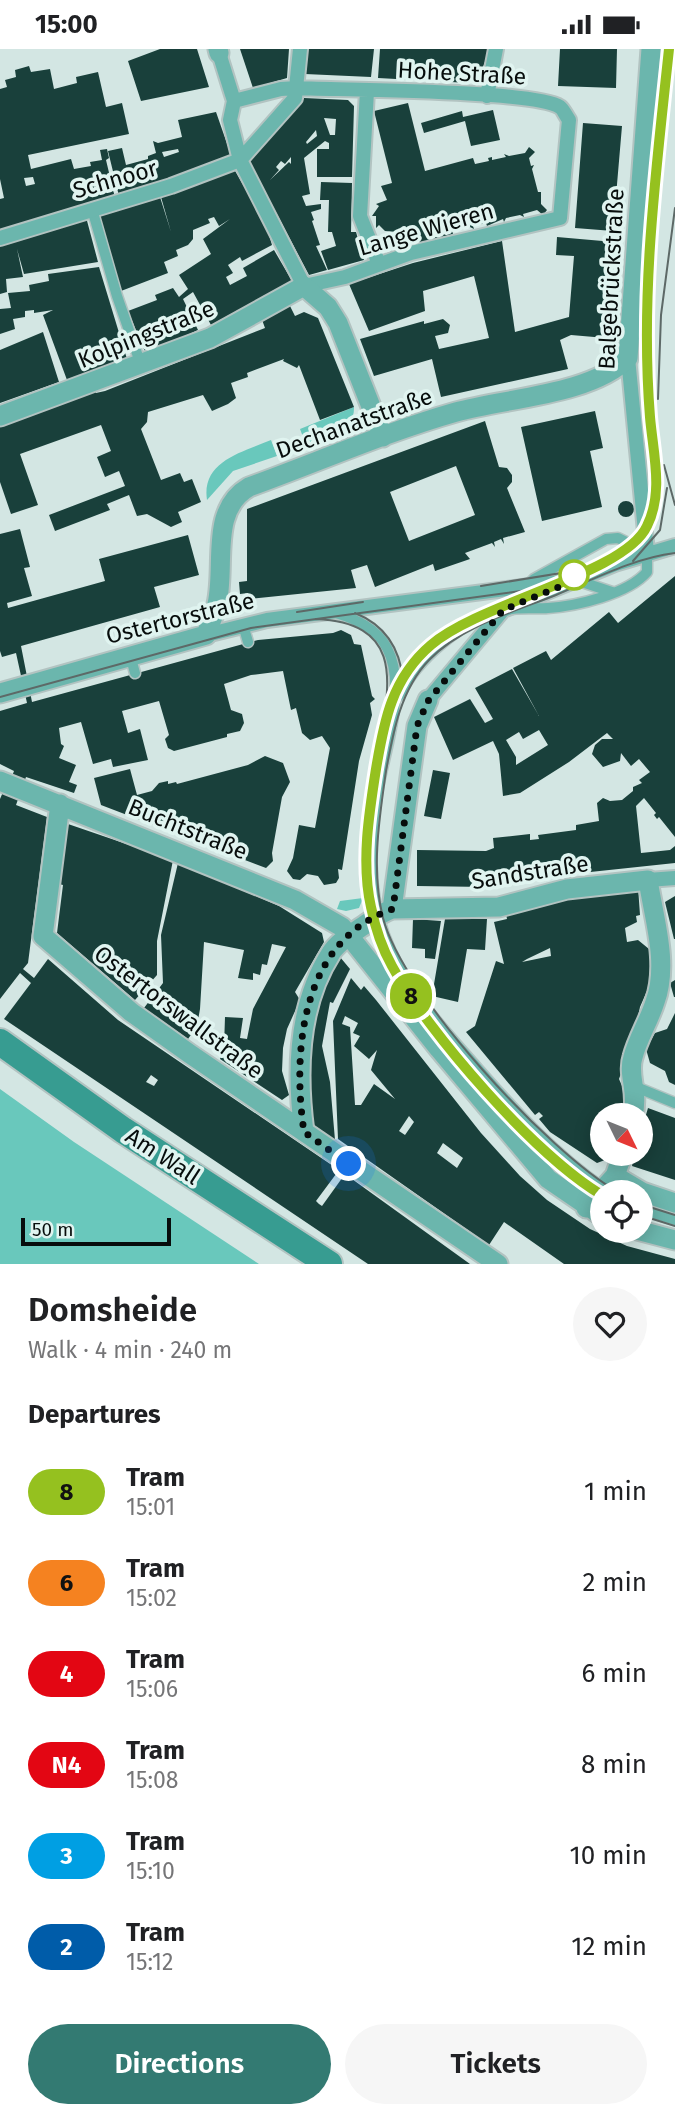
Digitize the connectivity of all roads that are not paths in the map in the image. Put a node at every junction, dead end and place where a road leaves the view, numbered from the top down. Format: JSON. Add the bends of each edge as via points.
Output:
{"nodes":[{"id":1,"x":300,"y":49,"type":"edge"},
{"id":2,"x":496,"y":49,"type":"edge"},
{"id":3,"x":652,"y":49,"type":"edge"},
{"id":4,"x":218,"y":51,"type":"edge"},
{"id":5,"x":296,"y":88,"type":"junction"},
{"id":6,"x":367,"y":91,"type":"junction"},
{"id":7,"x":487,"y":96,"type":"junction"},
{"id":8,"x":234,"y":100,"type":"junction"},
{"id":9,"x":240,"y":160,"type":"junction"},
{"id":10,"x":92,"y":209,"type":"junction"},
{"id":11,"x":560,"y":218,"type":"joint"},
{"id":12,"x":0,"y":238,"type":"edge"},
{"id":13,"x":379,"y":264,"type":"junction"},
{"id":14,"x":304,"y":286,"type":"junction"},
{"id":15,"x":628,"y":358,"type":"junction"},
{"id":16,"x":141,"y":365,"type":"junction"},
{"id":17,"x":0,"y":416,"type":"edge"},
{"id":18,"x":383,"y":437,"type":"junction"},
{"id":19,"x":675,"y":546,"type":"edge"},
{"id":20,"x":647,"y":552,"type":"junction"},
{"id":21,"x":576,"y":580,"type":"junction"},
{"id":22,"x":522,"y":587,"type":"junction"},
{"id":23,"x":615,"y":592,"type":"junction"},
{"id":24,"x":503,"y":610,"type":"junction"},
{"id":25,"x":333,"y":612,"type":"junction"},
{"id":26,"x":243,"y":625,"type":"junction"},
{"id":27,"x":206,"y":635,"type":"junction"},
{"id":28,"x":248,"y":642,"type":"dead end"},
{"id":29,"x":0,"y":693,"type":"edge"},
{"id":30,"x":428,"y":701,"type":"joint"},
{"id":31,"x":394,"y":708,"type":"junction"},
{"id":32,"x":0,"y":781,"type":"edge"},
{"id":33,"x":60,"y":804,"type":"junction"},
{"id":34,"x":675,"y":878,"type":"edge"},
{"id":35,"x":648,"y":880,"type":"junction"},
{"id":36,"x":385,"y":912,"type":"junction"},
{"id":37,"x":350,"y":936,"type":"junction"},
{"id":38,"x":0,"y":1042,"type":"edge"},
{"id":39,"x":636,"y":1087,"type":"junction"},
{"id":40,"x":634,"y":1103,"type":"edge"},
{"id":41,"x":675,"y":1103,"type":"edge"},
{"id":42,"x":304,"y":1132,"type":"junction"},
{"id":43,"x":600,"y":1180,"type":"edge"},
{"id":44,"x":653,"y":1196,"type":"edge"},
{"id":45,"x":675,"y":1203,"type":"edge"},
{"id":46,"x":590,"y":1209,"type":"edge"},
{"id":47,"x":653,"y":1213,"type":"edge"},
{"id":48,"x":675,"y":1220,"type":"edge"},
{"id":49,"x":653,"y":1234,"type":"edge"},
{"id":50,"x":675,"y":1240,"type":"edge"},
{"id":51,"x":329,"y":1264,"type":"edge"},
{"id":52,"x":498,"y":1264,"type":"edge"}],
"edges":[{"from":1,"to":5,"type":"street"},
{"from":2,"to":7,"type":"street"},
{"from":3,"to":15,"type":"street","name":"Balgebrückstraße"},
{"from":4,"to":8,"type":"street"},
{"from":5,"to":6,"type":"street","name":"Hohe Straße"},
{"from":5,"to":8,"type":"street","name":"Hohe Straße"},
{"from":5,"to":9,"type":"street","via":[[295,98]]},
{"from":6,"to":7,"type":"street","name":"Hohe Straße"},
{"from":6,"to":13,"type":"street","via":[[360,216]]},
{"from":7,"to":11,"type":"street","name":"Hohe Straße","via":[[542,101],[561,107],[569,120]]},
{"from":8,"to":9,"type":"street","via":[[230,120]]},
{"from":9,"to":10,"type":"street","name":"Schnoor"},
{"from":9,"to":14,"type":"street"},
{"from":10,"to":12,"type":"street","name":"Schnoor"},
{"from":10,"to":16,"type":"lane"},
{"from":11,"to":13,"type":"street","name":"Lange Wieren"},
{"from":13,"to":14,"type":"street","name":"Lange Wieren"},
{"from":14,"to":16,"type":"street","name":"Kolpingstraße","via":[[210,338]]},
{"from":14,"to":18,"type":"street","via":[[338,323]]},
{"from":15,"to":18,"type":"street","name":"Dechanatstraße","via":[[597,378],[458,412]]},
{"from":15,"to":20,"type":"street","name":"Balgebrückstraße"},
{"from":16,"to":17,"type":"street","name":"Kolpingstraße"},
{"from":18,"to":27,"type":"street","name":"Dechanatstraße","via":[[249,487],[232,501],[223,521],[217,604]]},
{"from":19,"to":20,"type":"street"},
{"from":20,"to":21,"type":"street"},
{"from":20,"to":22,"type":"lane","via":[[618,538],[606,539]]},
{"from":20,"to":23,"type":"lane","via":[[647,572],[627,590]]},
{"from":21,"to":22,"type":"street","name":"Ostertorstraße"},
{"from":21,"to":23,"type":"lane"},
{"from":21,"to":24,"type":"street"},
{"from":22,"to":24,"type":"lane"},
{"from":22,"to":25,"type":"street","name":"Ostertorstraße"},
{"from":23,"to":24,"type":"lane","via":[[551,608]]},
{"from":24,"to":30,"type":"street"},
{"from":24,"to":31,"type":"lane","via":[[438,644],[417,666]]},
{"from":25,"to":26,"type":"street","name":"Ostertorstraße"},
{"from":25,"to":31,"type":"lane","via":[[364,624],[387,647],[396,681]]},
{"from":26,"to":27,"type":"street","name":"Ostertorstraße"},
{"from":26,"to":28,"type":"lane"},
{"from":27,"to":29,"type":"street","name":"Ostertorstraße","via":[[133,664]]},
{"from":30,"to":36,"type":"street","via":[[417,726]]},
{"from":31,"to":36,"type":"lane","via":[[375,810],[371,875]]},
{"from":32,"to":33,"type":"street","name":"Buchtstraße"},
{"from":33,"to":37,"type":"street","name":"Buchtstraße","via":[[295,900],[326,915]]},
{"from":33,"to":42,"type":"street","name":"Ostertorswallstraße","via":[[43,936],[131,1012]]},
{"from":34,"to":35,"type":"street","name":"Sandstraße"},
{"from":35,"to":36,"type":"street","name":"Sandstraße","via":[[567,889],[499,907]]},
{"from":35,"to":39,"type":"street","via":[[661,957],[656,1000],[632,1058]]},
{"from":36,"to":37,"type":"street"},
{"from":36,"to":43,"type":"lane","via":[[400,970],[446,1032],[542,1140]]},
{"from":37,"to":42,"type":"street","via":[[332,951],[310,996],[302,1027],[299,1100]]},
{"from":37,"to":46,"type":"street","name":"Buchtstraße","via":[[548,1179]]},
{"from":38,"to":51,"type":"main road","name":"Am Wall","via":[[123,1130]]},
{"from":39,"to":40,"type":"street"},
{"from":39,"to":41,"type":"lane"},
{"from":42,"to":52,"type":"street","name":"Ostertorswallstraße"},
{"from":44,"to":45,"type":"street"},
{"from":47,"to":48,"type":"lane"},
{"from":49,"to":50,"type":"street"}]}
